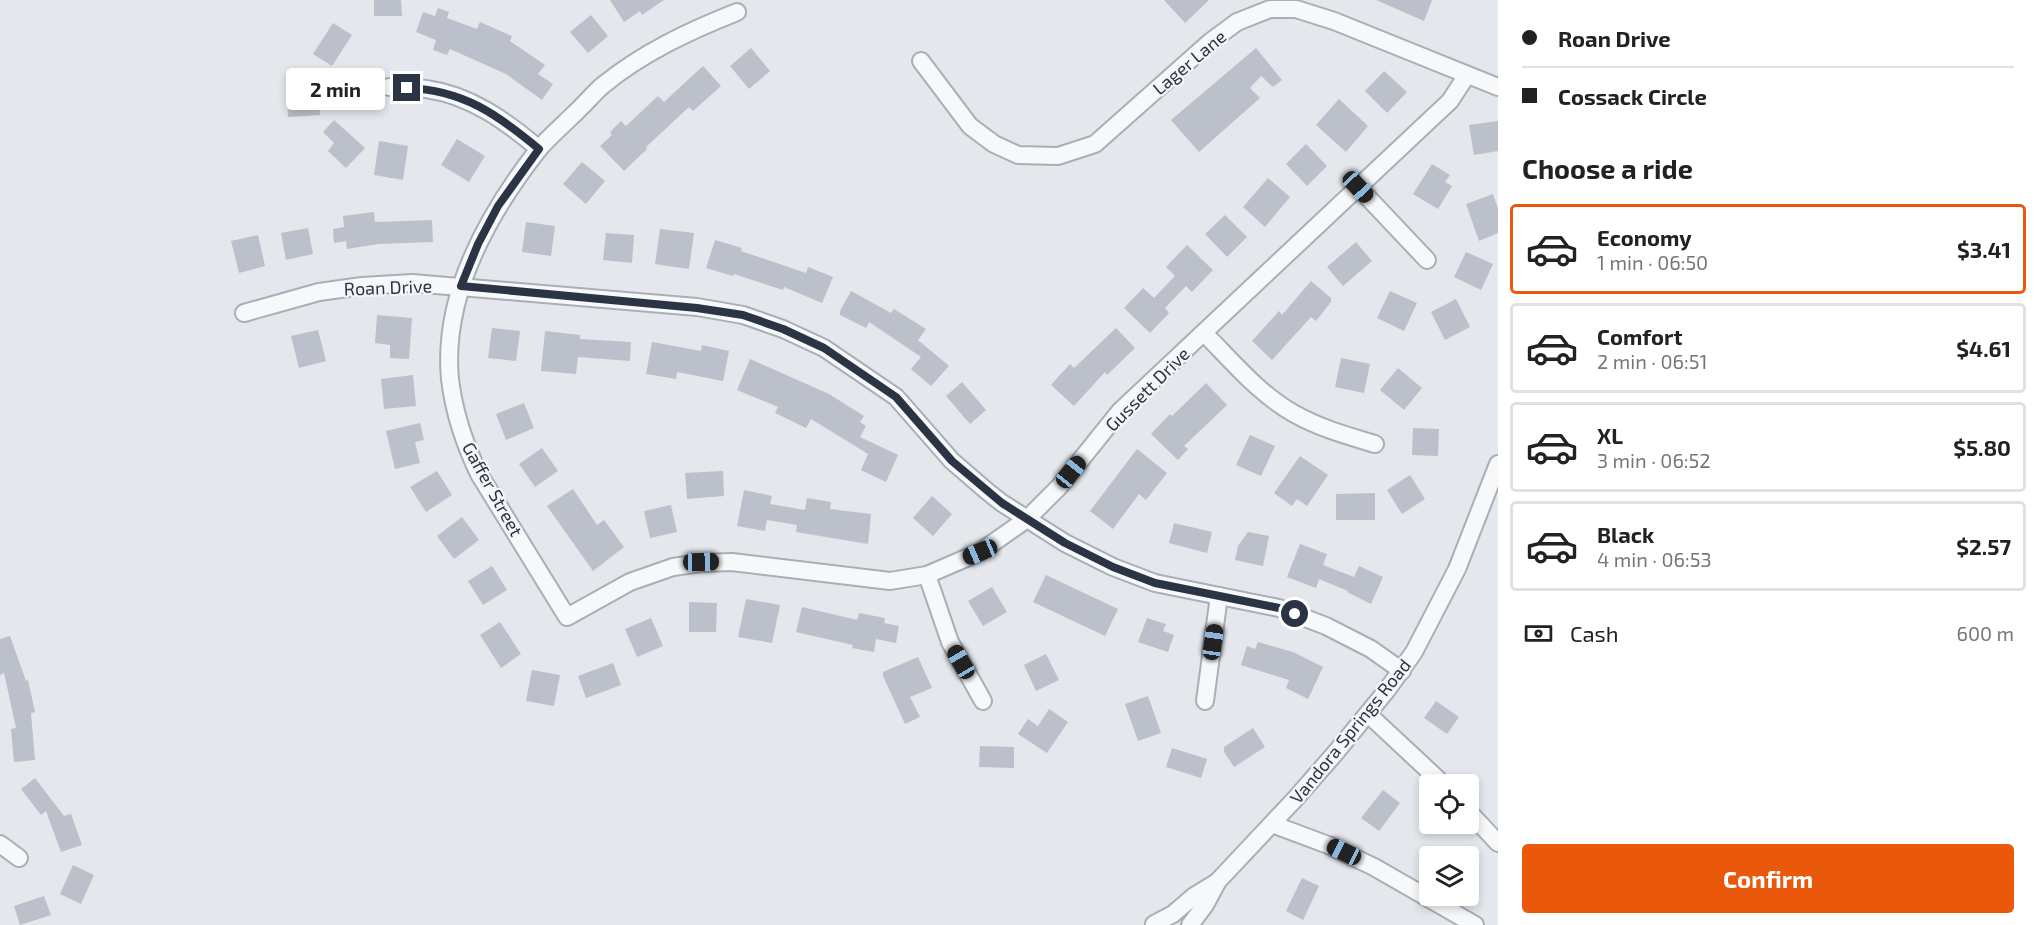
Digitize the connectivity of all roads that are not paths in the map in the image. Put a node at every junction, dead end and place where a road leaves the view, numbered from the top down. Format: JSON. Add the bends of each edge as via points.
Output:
{"nodes":[{"id":1,"x":737,"y":12,"type":"dead end"},
{"id":2,"x":921,"y":61,"type":"dead end"},
{"id":3,"x":1467,"y":75,"type":"junction"},
{"id":4,"x":389,"y":87,"type":"dead end"},
{"id":5,"x":1498,"y":87,"type":"edge"},
{"id":6,"x":539,"y":149,"type":"junction"},
{"id":7,"x":1358,"y":187,"type":"junction"},
{"id":8,"x":1427,"y":260,"type":"dead end"},
{"id":9,"x":461,"y":286,"type":"junction"},
{"id":10,"x":244,"y":313,"type":"dead end"},
{"id":11,"x":1204,"y":333,"type":"junction"},
{"id":12,"x":1376,"y":444,"type":"dead end"},
{"id":13,"x":1498,"y":464,"type":"edge"},
{"id":14,"x":1027,"y":519,"type":"junction"},
{"id":15,"x":927,"y":575,"type":"junction"},
{"id":16,"x":1219,"y":596,"type":"junction"},
{"id":17,"x":567,"y":617,"type":"joint"},
{"id":18,"x":1402,"y":670,"type":"junction"},
{"id":19,"x":1205,"y":700,"type":"dead end"},
{"id":20,"x":983,"y":701,"type":"dead end"},
{"id":21,"x":1368,"y":714,"type":"junction"},
{"id":22,"x":1432,"y":774,"type":"edge"},
{"id":23,"x":1479,"y":823,"type":"edge"},
{"id":24,"x":1272,"y":824,"type":"junction"},
{"id":25,"x":1498,"y":843,"type":"edge"},
{"id":26,"x":0,"y":844,"type":"edge"},
{"id":27,"x":19,"y":858,"type":"dead end"},
{"id":28,"x":1218,"y":881,"type":"junction"},
{"id":29,"x":1150,"y":925,"type":"edge"},
{"id":30,"x":1190,"y":925,"type":"edge"},
{"id":31,"x":1474,"y":925,"type":"edge"}],
"edges":[{"from":1,"to":6,"type":"street","name":"Gaffer Street","via":[[678,37],[638,61],[602,87]]},
{"from":2,"to":3,"type":"street","name":"Lager Lane","via":[[970,126],[1018,155],[1058,156],[1095,144],[1210,42],[1237,22],[1270,9],[1306,12]]},
{"from":3,"to":5,"type":"street","name":"Lager Lane"},
{"from":3,"to":7,"type":"street","name":"Gussett Drive","via":[[1450,101]]},
{"from":4,"to":6,"type":"street","via":[[436,91],[482,106]]},
{"from":6,"to":9,"type":"street","name":"Gaffer Street","via":[[498,206]]},
{"from":7,"to":8,"type":"street"},
{"from":7,"to":11,"type":"street","name":"Gussett Drive"},
{"from":9,"to":10,"type":"street","name":"Roan Drive","via":[[362,286],[319,292]]},
{"from":9,"to":14,"type":"street","name":"Roan Drive","via":[[697,308],[743,315],[783,329],[824,348],[896,397],[952,461]]},
{"from":9,"to":17,"type":"street","name":"Gaffer Street","via":[[450,359],[458,421],[479,474]]},
{"from":11,"to":12,"type":"street","via":[[1269,396],[1293,413],[1332,431]]},
{"from":11,"to":14,"type":"street","name":"Gussett Drive","via":[[1120,411],[1059,487]]},
{"from":13,"to":18,"type":"street","name":"Vandora Springs Road","via":[[1444,598]]},
{"from":14,"to":15,"type":"street","name":"Gussett Drive","via":[[980,552]]},
{"from":14,"to":16,"type":"street","name":"Roan Drive","via":[[1113,567],[1155,583]]},
{"from":15,"to":17,"type":"street","name":"Gussett Drive","via":[[890,581],[732,562],[701,562],[630,582]]},
{"from":15,"to":20,"type":"street","via":[[950,642]]},
{"from":16,"to":18,"type":"street","name":"Roan Drive","via":[[1279,608],[1326,626]]},
{"from":16,"to":19,"type":"street"},
{"from":18,"to":21,"type":"street","name":"Vandora Springs Road"},
{"from":21,"to":22,"type":"street"},
{"from":21,"to":24,"type":"street","name":"Vandora Springs Road"},
{"from":23,"to":25,"type":"street"},
{"from":24,"to":28,"type":"street","name":"Vandora Springs Road"},
{"from":24,"to":31,"type":"street","via":[[1374,867]]},
{"from":26,"to":27,"type":"street"},
{"from":28,"to":29,"type":"street","name":"Vandora Springs Road","via":[[1173,914]]},
{"from":28,"to":30,"type":"street","name":"Vandora Springs Road"}]}
